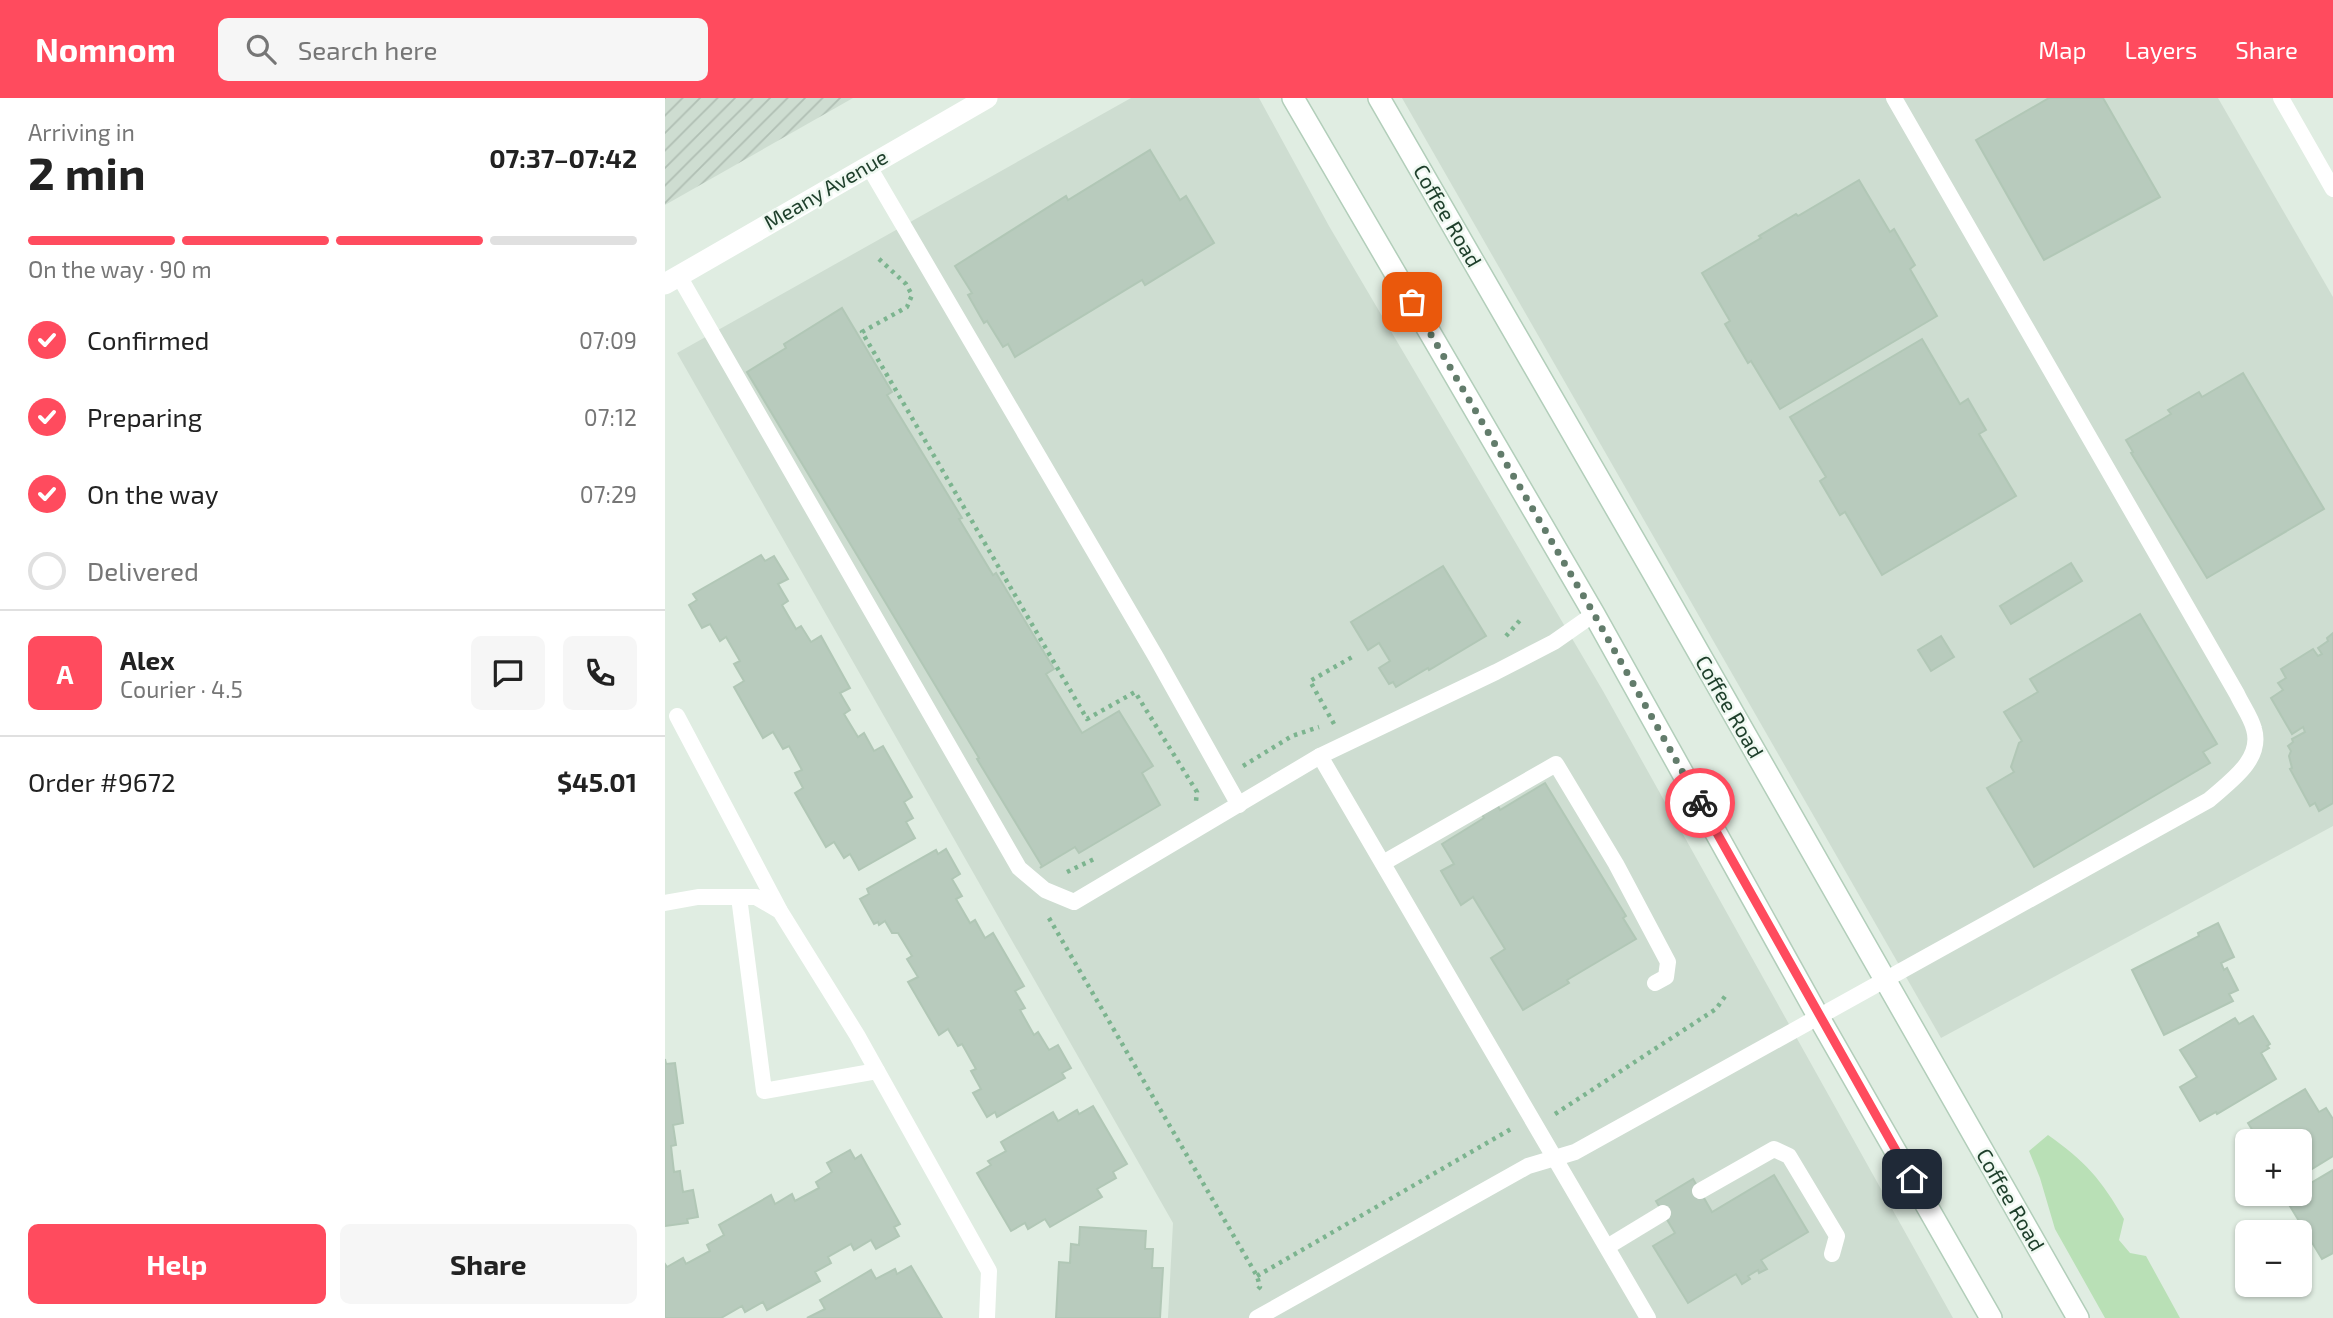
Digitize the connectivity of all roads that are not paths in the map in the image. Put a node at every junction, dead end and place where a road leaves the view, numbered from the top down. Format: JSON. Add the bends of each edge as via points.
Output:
{"nodes":[{"id":1,"x":1293,"y":98,"type":"edge"},
{"id":2,"x":1379,"y":98,"type":"edge"},
{"id":3,"x":1894,"y":98,"type":"edge"},
{"id":4,"x":2281,"y":98,"type":"edge"},
{"id":5,"x":982,"y":99,"type":"edge"},
{"id":6,"x":868,"y":165,"type":"junction"},
{"id":7,"x":2333,"y":189,"type":"edge"},
{"id":8,"x":672,"y":280,"type":"edge"},
{"id":9,"x":1594,"y":614,"type":"junction"},
{"id":10,"x":677,"y":716,"type":"dead end"},
{"id":11,"x":1320,"y":756,"type":"junction"},
{"id":12,"x":1238,"y":804,"type":"junction"},
{"id":13,"x":1383,"y":863,"type":"junction"},
{"id":14,"x":739,"y":897,"type":"junction"},
{"id":15,"x":665,"y":903,"type":"edge"},
{"id":16,"x":780,"y":911,"type":"junction"},
{"id":17,"x":1884,"y":981,"type":"junction"},
{"id":18,"x":1655,"y":984,"type":"dead end"},
{"id":19,"x":1818,"y":1016,"type":"junction"},
{"id":20,"x":877,"y":1071,"type":"junction"},
{"id":21,"x":1555,"y":1157,"type":"junction"},
{"id":22,"x":1700,"y":1191,"type":"dead end"},
{"id":23,"x":1663,"y":1213,"type":"dead end"},
{"id":24,"x":1607,"y":1247,"type":"junction"},
{"id":25,"x":1832,"y":1254,"type":"dead end"},
{"id":26,"x":987,"y":1318,"type":"edge"},
{"id":27,"x":1257,"y":1318,"type":"edge"},
{"id":28,"x":1648,"y":1318,"type":"edge"},
{"id":29,"x":1991,"y":1318,"type":"edge"},
{"id":30,"x":2078,"y":1318,"type":"edge"}],
"edges":[{"from":1,"to":9,"type":"main road"},
{"from":2,"to":17,"type":"main road","name":"Coffee Road"},
{"from":3,"to":17,"type":"lane","via":[[2237,694],[2254,729],[2256,748],[2242,771],[2209,800]]},
{"from":4,"to":7,"type":"lane"},
{"from":5,"to":6,"type":"main road","name":"Meany Avenue"},
{"from":6,"to":8,"type":"main road","name":"Meany Avenue"},
{"from":6,"to":12,"type":"lane"},
{"from":8,"to":12,"type":"lane","via":[[1019,868],[1045,890],[1074,902]]},
{"from":9,"to":11,"type":"lane","via":[[1554,642]]},
{"from":9,"to":19,"type":"main road"},
{"from":10,"to":16,"type":"lane"},
{"from":11,"to":12,"type":"lane"},
{"from":11,"to":13,"type":"lane"},
{"from":13,"to":18,"type":"lane","via":[[1556,764],[1668,962],[1666,976]]},
{"from":13,"to":21,"type":"lane"},
{"from":14,"to":15,"type":"lane"},
{"from":14,"to":16,"type":"lane","via":[[756,897]]},
{"from":14,"to":20,"type":"lane","via":[[764,1091]]},
{"from":16,"to":20,"type":"lane"},
{"from":17,"to":19,"type":"lane"},
{"from":17,"to":30,"type":"main road","name":"Coffee Road"},
{"from":19,"to":21,"type":"lane","via":[[1576,1152]]},
{"from":19,"to":29,"type":"main road"},
{"from":20,"to":26,"type":"lane","via":[[989,1271]]},
{"from":21,"to":24,"type":"lane"},
{"from":21,"to":27,"type":"lane","via":[[1528,1166]]},
{"from":22,"to":25,"type":"lane","via":[[1774,1149],[1789,1156],[1837,1236]]},
{"from":23,"to":24,"type":"lane"},
{"from":24,"to":28,"type":"lane"}]}
